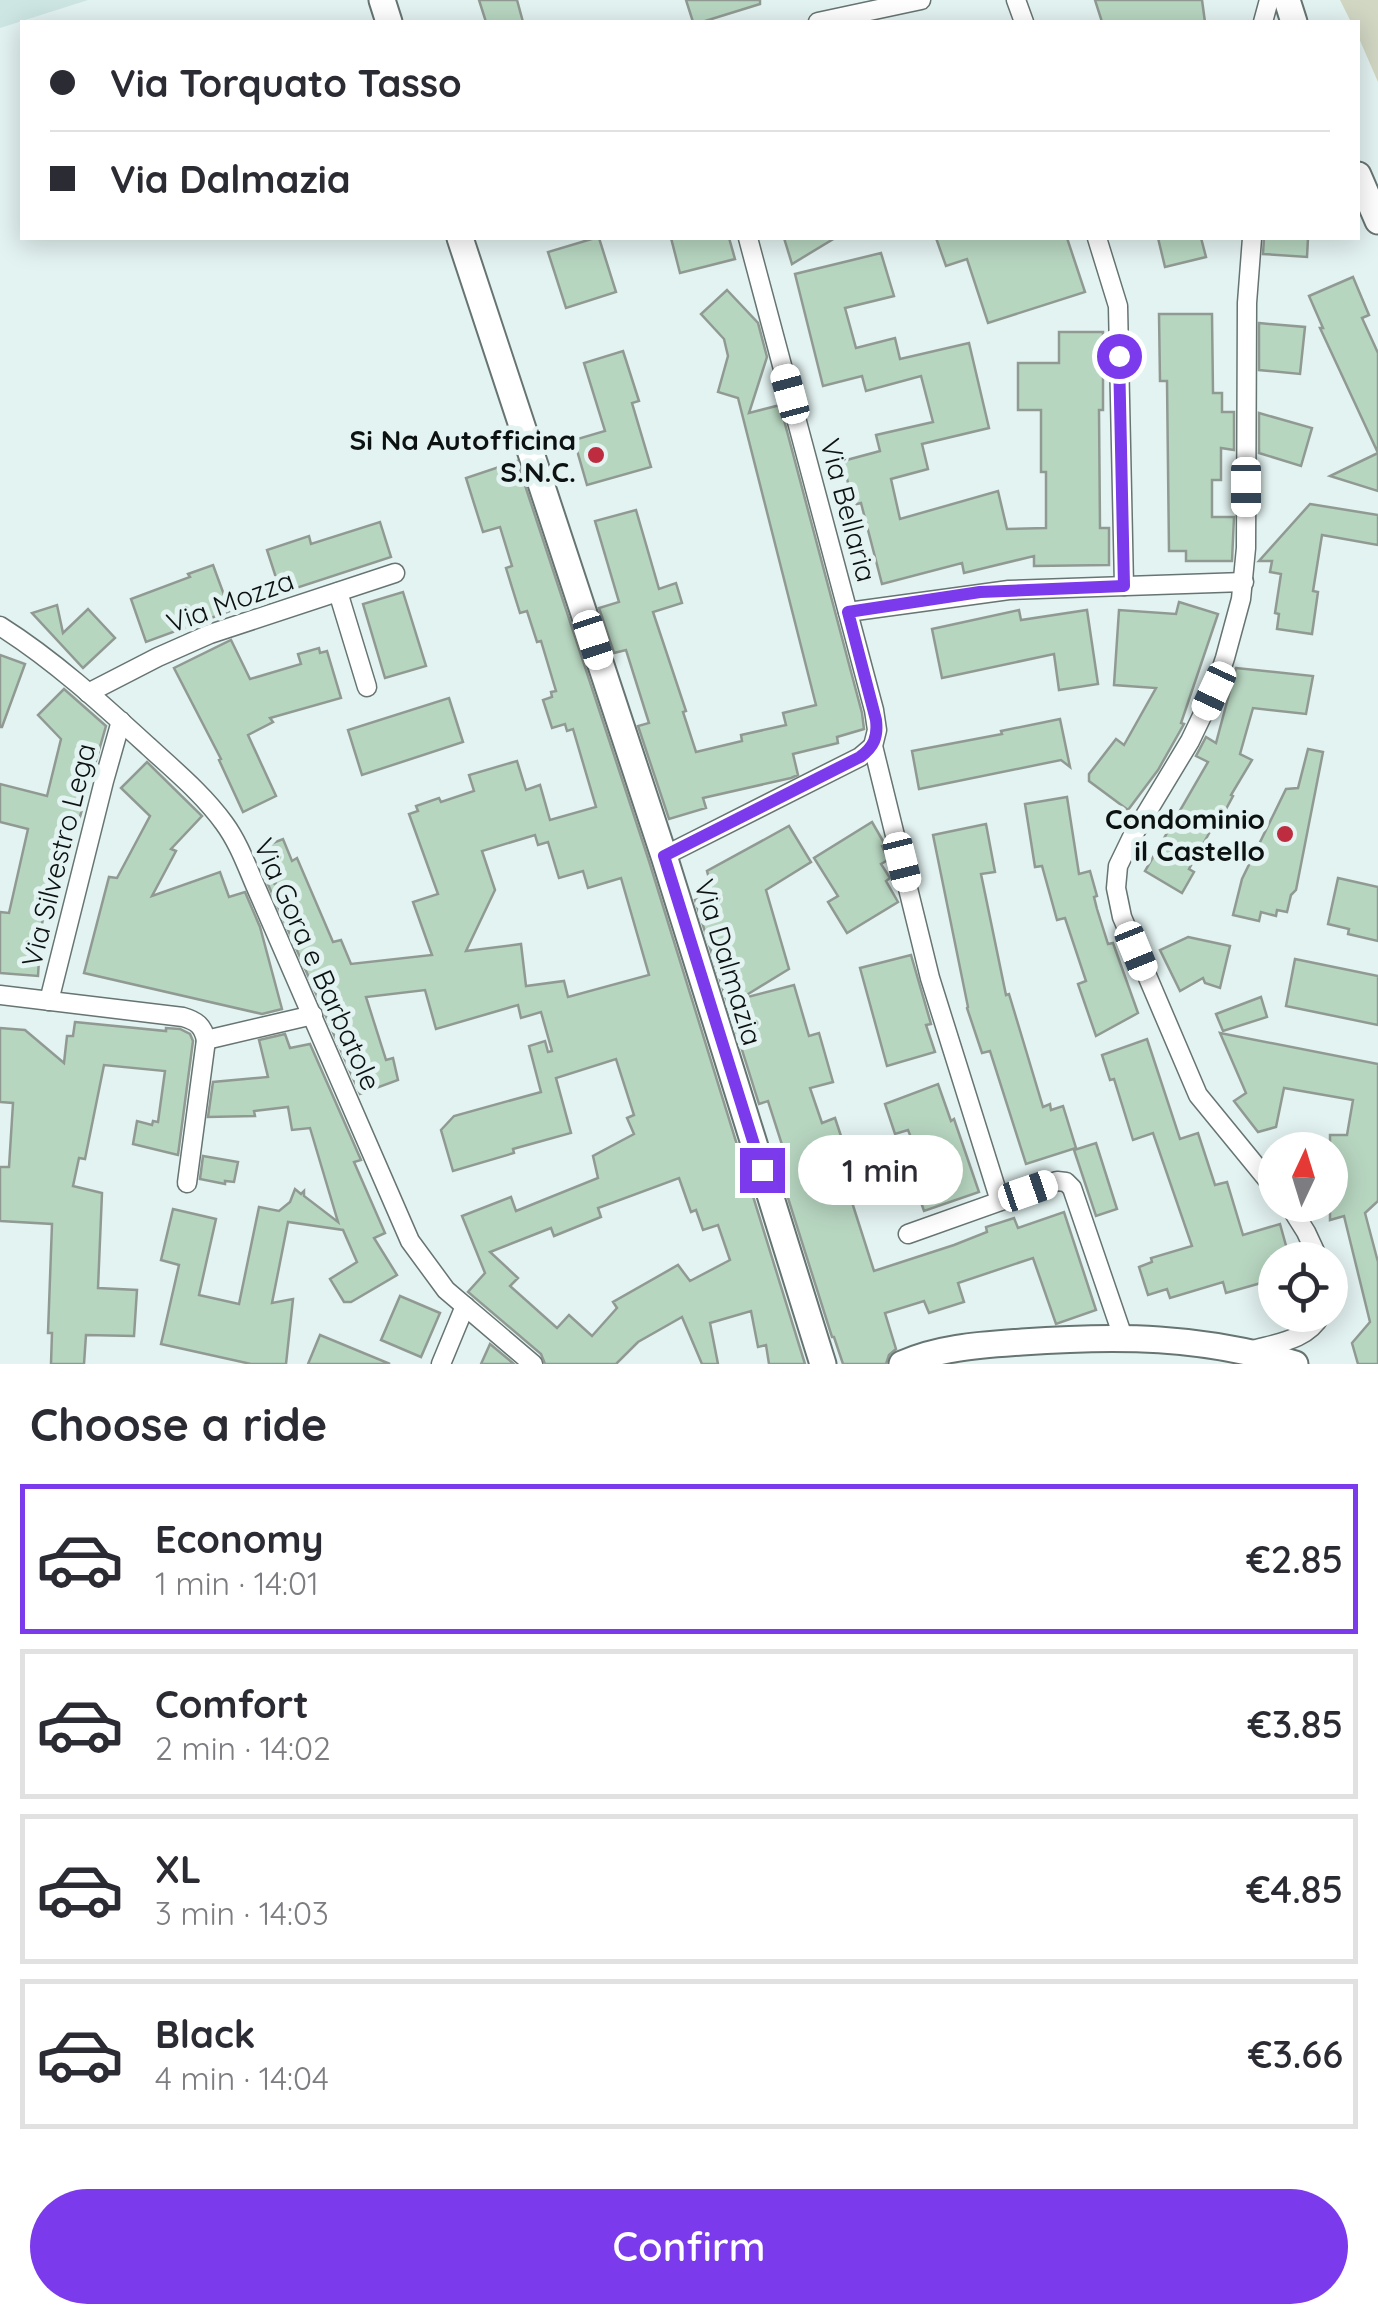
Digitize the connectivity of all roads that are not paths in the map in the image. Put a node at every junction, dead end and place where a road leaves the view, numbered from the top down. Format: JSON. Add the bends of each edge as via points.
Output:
{"nodes":[{"id":1,"x":921,"y":0,"type":"edge"},
{"id":2,"x":827,"y":20,"type":"edge"},
{"id":3,"x":1360,"y":181,"type":"edge"},
{"id":4,"x":1378,"y":222,"type":"edge"},
{"id":5,"x":461,"y":240,"type":"edge"},
{"id":6,"x":749,"y":240,"type":"edge"},
{"id":7,"x":1098,"y":240,"type":"edge"},
{"id":8,"x":1252,"y":240,"type":"edge"},
{"id":9,"x":396,"y":573,"type":"dead end"},
{"id":10,"x":1244,"y":582,"type":"junction"},
{"id":11,"x":1124,"y":586,"type":"junction"},
{"id":12,"x":338,"y":592,"type":"junction"},
{"id":13,"x":848,"y":612,"type":"junction"},
{"id":14,"x":0,"y":626,"type":"edge"},
{"id":15,"x":367,"y":687,"type":"dead end"},
{"id":16,"x":88,"y":693,"type":"junction"},
{"id":17,"x":121,"y":722,"type":"junction"},
{"id":18,"x":873,"y":746,"type":"junction"},
{"id":19,"x":664,"y":856,"type":"junction"},
{"id":20,"x":0,"y":995,"type":"edge"},
{"id":21,"x":50,"y":1001,"type":"junction"},
{"id":22,"x":313,"y":1015,"type":"junction"},
{"id":23,"x":206,"y":1040,"type":"junction"},
{"id":24,"x":1258,"y":1168,"type":"edge"},
{"id":25,"x":187,"y":1183,"type":"dead end"},
{"id":26,"x":1000,"y":1201,"type":"junction"},
{"id":27,"x":908,"y":1234,"type":"dead end"},
{"id":28,"x":465,"y":1306,"type":"junction"},
{"id":29,"x":1305,"y":1332,"type":"edge"},
{"id":30,"x":1124,"y":1337,"type":"junction"},
{"id":31,"x":1249,"y":1351,"type":"junction"},
{"id":32,"x":441,"y":1364,"type":"edge"},
{"id":33,"x":533,"y":1364,"type":"edge"},
{"id":34,"x":823,"y":1364,"type":"edge"},
{"id":35,"x":902,"y":1364,"type":"edge"},
{"id":36,"x":1294,"y":1364,"type":"edge"}],
"edges":[{"from":1,"to":2,"type":"street"},
{"from":3,"to":4,"type":"street"},
{"from":5,"to":19,"type":"street","name":"Via Dalmazia"},
{"from":6,"to":13,"type":"street","name":"Via Bellaria"},
{"from":7,"to":11,"type":"street","via":[[1118,318]]},
{"from":8,"to":10,"type":"street"},
{"from":9,"to":12,"type":"street","name":"Via Mozza"},
{"from":10,"to":11,"type":"street"},
{"from":10,"to":24,"type":"street","via":[[1214,691],[1127,846],[1116,888],[1122,917],[1198,1096]]},
{"from":11,"to":13,"type":"street","via":[[980,592]]},
{"from":12,"to":15,"type":"street"},
{"from":12,"to":16,"type":"street","name":"Via Mozza","via":[[184,645]]},
{"from":13,"to":18,"type":"street","name":"Via Bellaria","via":[[876,720]]},
{"from":14,"to":16,"type":"street","name":"Via Gora e Barbatole"},
{"from":16,"to":17,"type":"street","name":"Via Gora e Barbatole"},
{"from":17,"to":21,"type":"street","name":"Via Silvestro Lega"},
{"from":17,"to":22,"type":"street","name":"Via Gora e Barbatole","via":[[196,790],[231,833]]},
{"from":18,"to":19,"type":"street"},
{"from":18,"to":26,"type":"street","name":"Via Bellaria","via":[[930,978]]},
{"from":19,"to":34,"type":"street","name":"Via Dalmazia"},
{"from":20,"to":21,"type":"street","name":"Via Silvestro Lega"},
{"from":21,"to":23,"type":"street","name":"Via Silvestro Lega","via":[[183,1017],[198,1023]]},
{"from":22,"to":23,"type":"street"},
{"from":22,"to":28,"type":"street","name":"Via Gora e Barbatole","via":[[403,1228],[436,1278]]},
{"from":23,"to":25,"type":"street"},
{"from":26,"to":27,"type":"street"},
{"from":26,"to":30,"type":"street","via":[[1068,1183]]},
{"from":28,"to":32,"type":"street"},
{"from":28,"to":33,"type":"street","name":"Via Gora e Barbatole"},
{"from":29,"to":31,"type":"street"},
{"from":30,"to":31,"type":"street"},
{"from":30,"to":35,"type":"street","via":[[958,1348]]},
{"from":31,"to":36,"type":"street"}]}
